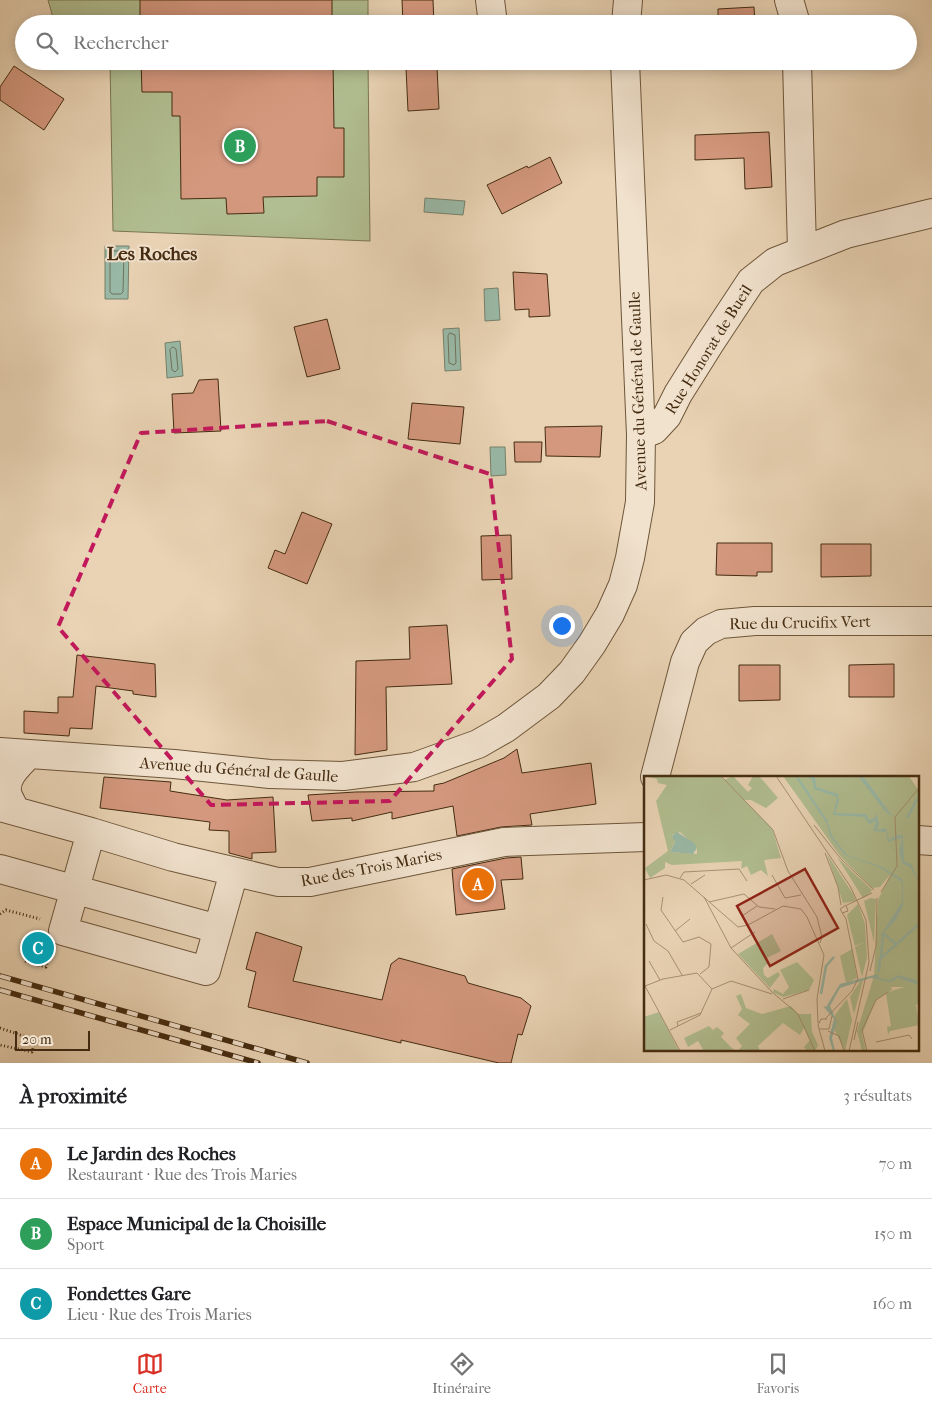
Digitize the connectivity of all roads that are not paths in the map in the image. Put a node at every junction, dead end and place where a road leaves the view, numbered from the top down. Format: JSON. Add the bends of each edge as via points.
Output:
{"nodes":[{"id":1,"x":490,"y":0,"type":"edge"},
{"id":2,"x":628,"y":0,"type":"edge"},
{"id":3,"x":789,"y":0,"type":"edge"},
{"id":4,"x":492,"y":15,"type":"edge"},
{"id":5,"x":627,"y":15,"type":"edge"},
{"id":6,"x":793,"y":15,"type":"edge"},
{"id":7,"x":625,"y":70,"type":"edge"},
{"id":8,"x":797,"y":70,"type":"edge"},
{"id":9,"x":932,"y":213,"type":"edge"},
{"id":10,"x":802,"y":250,"type":"junction"},
{"id":11,"x":641,"y":435,"type":"junction"},
{"id":12,"x":932,"y":621,"type":"edge"},
{"id":13,"x":0,"y":752,"type":"edge"},
{"id":14,"x":28,"y":755,"type":"junction"},
{"id":15,"x":655,"y":776,"type":"edge"},
{"id":16,"x":8,"y":809,"type":"edge"},
{"id":17,"x":91,"y":832,"type":"junction"},
{"id":18,"x":644,"y":837,"type":"edge"},
{"id":19,"x":0,"y":869,"type":"edge"},
{"id":20,"x":234,"y":872,"type":"junction"},
{"id":21,"x":75,"y":889,"type":"junction"},
{"id":22,"x":218,"y":930,"type":"junction"}],
"edges":[{"from":1,"to":4,"type":"street"},
{"from":2,"to":5,"type":"street"},
{"from":3,"to":6,"type":"street"},
{"from":7,"to":11,"type":"street","name":"Avenue du Général de Gaulle"},
{"from":8,"to":10,"type":"street"},
{"from":9,"to":10,"type":"street","name":"Rue Honorat de Bueil","via":[[846,234]]},
{"from":10,"to":11,"type":"street","name":"Rue Honorat de Bueil","via":[[775,262],[751,281],[667,416],[654,430]]},
{"from":11,"to":14,"type":"street","name":"Avenue du Général de Gaulle","via":[[640,502],[623,585],[610,614],[572,672],[549,696],[478,744],[414,767],[343,776],[270,774]]},
{"from":12,"to":15,"type":"street","name":"Rue du Crucifix Vert","via":[[756,621],[721,624],[706,631],[694,642],[685,662]]},
{"from":13,"to":14,"type":"street","name":"Avenue du Général de Gaulle"},
{"from":14,"to":16,"type":"street","name":"Rue des Trois Maries","via":[[12,771],[7,792]]},
{"from":16,"to":17,"type":"street","name":"Rue des Trois Maries"},
{"from":17,"to":20,"type":"street","name":"Rue des Trois Maries"},
{"from":17,"to":21,"type":"street"},
{"from":18,"to":20,"type":"street","name":"Rue des Trois Maries","via":[[504,842],[310,882],[278,882]]},
{"from":19,"to":21,"type":"street"},
{"from":20,"to":22,"type":"street"},
{"from":21,"to":22,"type":"street"},
{"from":21,"to":22,"type":"street","via":[[63,932],[206,971]]}]}
